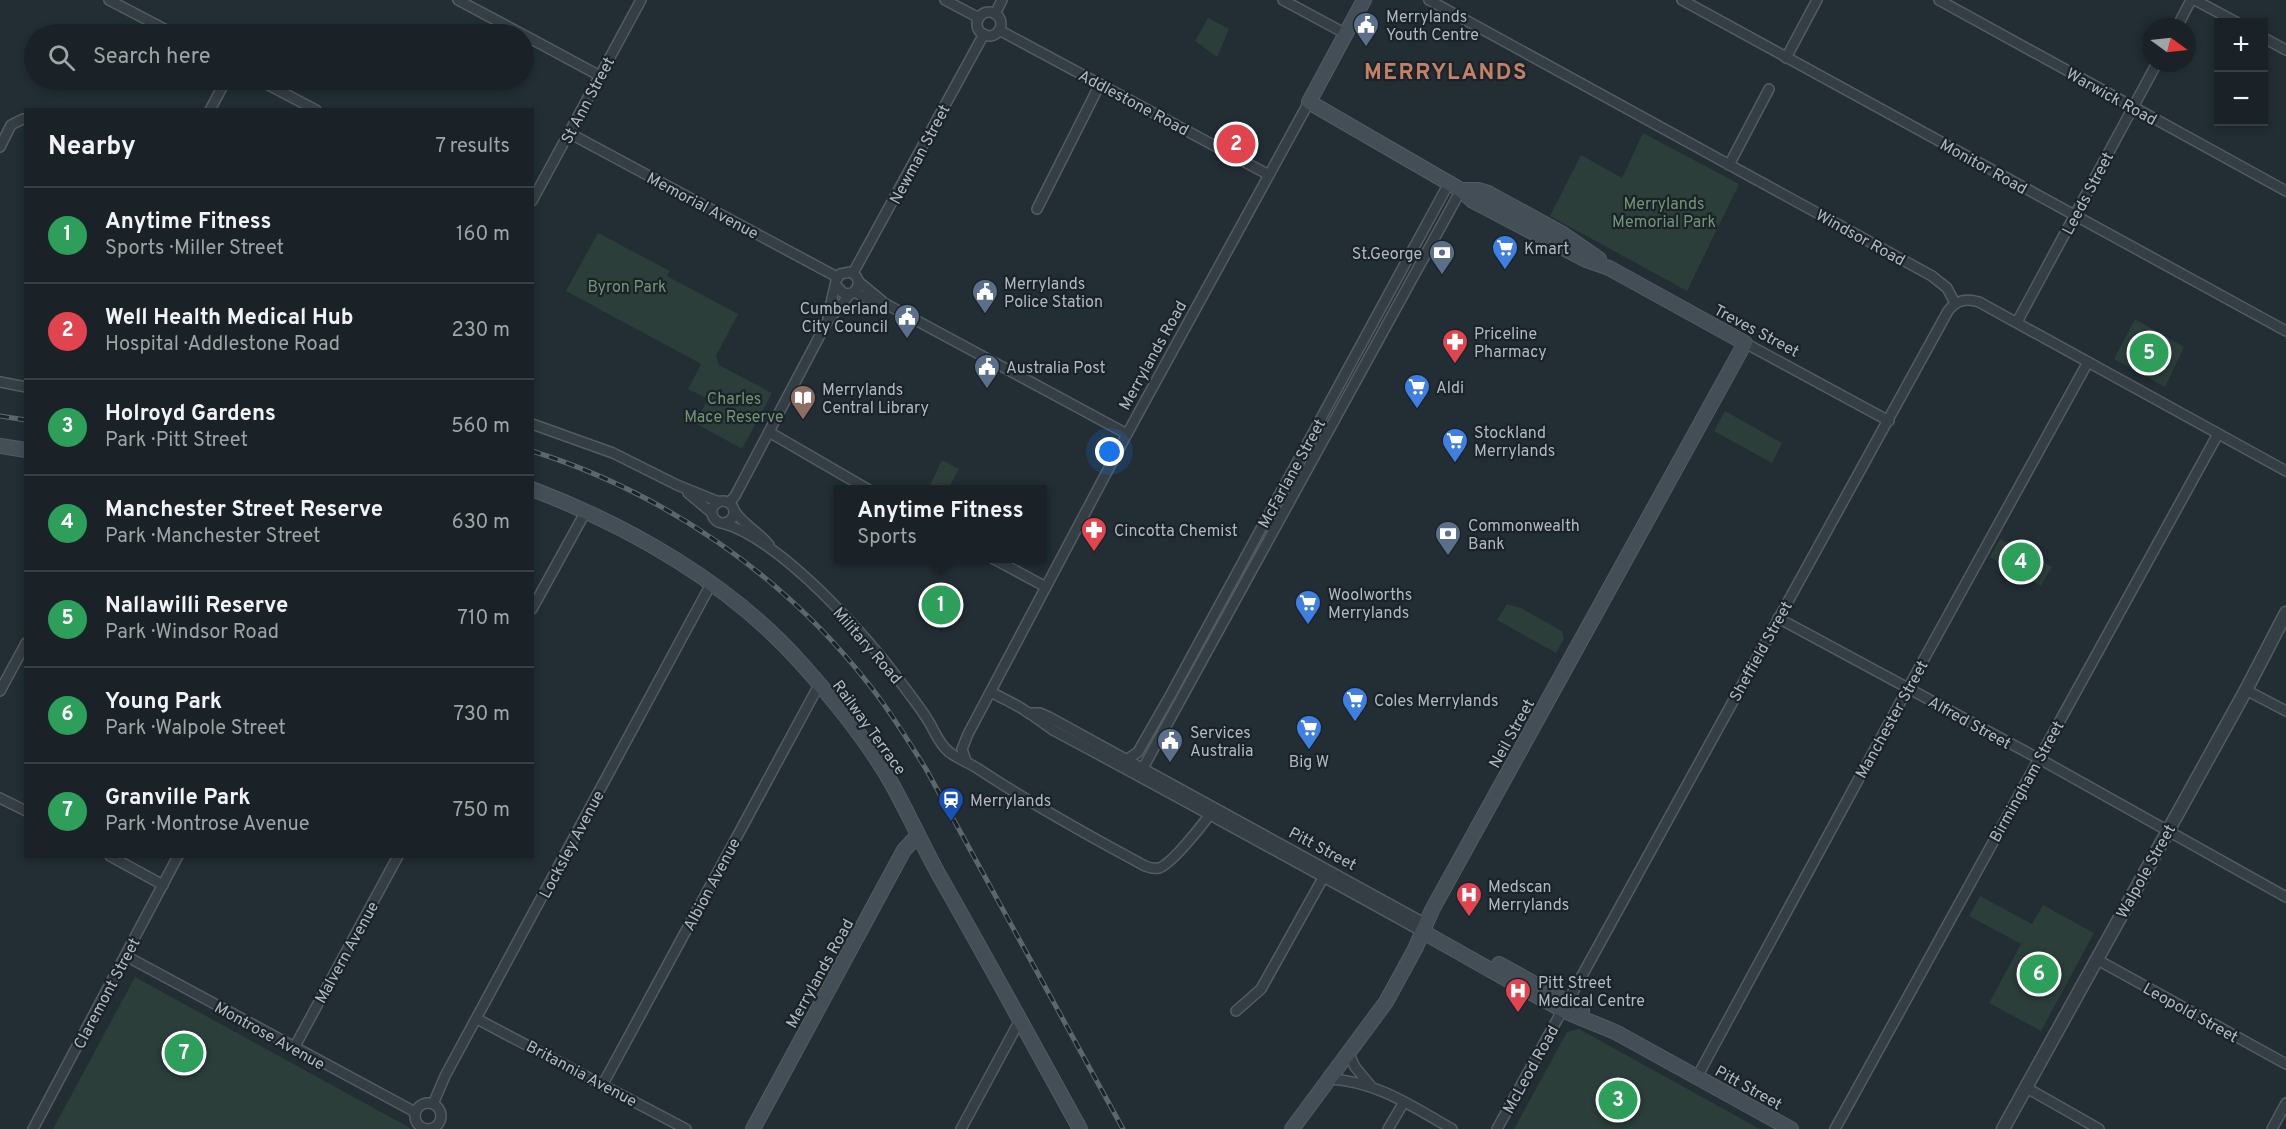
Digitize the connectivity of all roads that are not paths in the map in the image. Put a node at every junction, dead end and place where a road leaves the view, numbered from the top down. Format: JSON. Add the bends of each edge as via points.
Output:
{"nodes":[{"id":1,"x":109,"y":0,"type":"edge"},
{"id":2,"x":458,"y":0,"type":"edge"},
{"id":3,"x":641,"y":0,"type":"edge"},
{"id":4,"x":945,"y":0,"type":"edge"},
{"id":5,"x":1002,"y":0,"type":"edge"},
{"id":6,"x":1283,"y":0,"type":"edge"},
{"id":7,"x":1364,"y":0,"type":"edge"},
{"id":8,"x":1429,"y":0,"type":"edge"},
{"id":9,"x":1682,"y":0,"type":"edge"},
{"id":10,"x":1817,"y":0,"type":"edge"},
{"id":11,"x":1939,"y":0,"type":"edge"},
{"id":12,"x":2193,"y":0,"type":"edge"},
{"id":13,"x":995,"y":14,"type":"junction"},
{"id":14,"x":979,"y":18,"type":"junction"},
{"id":15,"x":2182,"y":18,"type":"edge"},
{"id":16,"x":2228,"y":18,"type":"edge"},
{"id":17,"x":155,"y":24,"type":"edge"},
{"id":18,"x":503,"y":24,"type":"edge"},
{"id":19,"x":999,"y":30,"type":"junction"},
{"id":20,"x":984,"y":34,"type":"junction"},
{"id":21,"x":1346,"y":34,"type":"junction"},
{"id":22,"x":2268,"y":40,"type":"edge"},
{"id":23,"x":534,"y":41,"type":"edge"},
{"id":24,"x":2286,"y":50,"type":"edge"},
{"id":25,"x":1786,"y":58,"type":"junction"},
{"id":26,"x":2152,"y":72,"type":"edge"},
{"id":27,"x":600,"y":76,"type":"junction"},
{"id":28,"x":1100,"y":84,"type":"junction"},
{"id":29,"x":1769,"y":89,"type":"dead end"},
{"id":30,"x":221,"y":90,"type":"edge"},
{"id":31,"x":278,"y":90,"type":"edge"},
{"id":32,"x":1310,"y":102,"type":"junction"},
{"id":33,"x":2133,"y":107,"type":"junction"},
{"id":34,"x":211,"y":108,"type":"edge"},
{"id":35,"x":312,"y":108,"type":"edge"},
{"id":36,"x":23,"y":119,"type":"dead end"},
{"id":37,"x":569,"y":133,"type":"junction"},
{"id":38,"x":0,"y":147,"type":"edge"},
{"id":39,"x":1729,"y":165,"type":"junction"},
{"id":40,"x":1269,"y":176,"type":"junction"},
{"id":41,"x":1455,"y":186,"type":"junction"},
{"id":42,"x":2286,"y":191,"type":"edge"},
{"id":43,"x":534,"y":197,"type":"edge"},
{"id":44,"x":1037,"y":209,"type":"dead end"},
{"id":45,"x":2075,"y":215,"type":"junction"},
{"id":46,"x":853,"y":273,"type":"junction"},
{"id":47,"x":837,"y":281,"type":"junction"},
{"id":48,"x":859,"y":282,"type":"junction"},
{"id":49,"x":852,"y":293,"type":"junction"},
{"id":50,"x":884,"y":303,"type":"junction"},
{"id":51,"x":1955,"y":303,"type":"junction"},
{"id":52,"x":827,"y":322,"type":"junction"},
{"id":53,"x":2017,"y":322,"type":"junction"},
{"id":54,"x":2286,"y":331,"type":"edge"},
{"id":55,"x":1745,"y":343,"type":"junction"},
{"id":56,"x":2088,"y":362,"type":"junction"},
{"id":57,"x":0,"y":382,"type":"edge"},
{"id":58,"x":24,"y":387,"type":"edge"},
{"id":59,"x":1889,"y":421,"type":"junction"},
{"id":60,"x":534,"y":425,"type":"edge"},
{"id":61,"x":769,"y":432,"type":"junction"},
{"id":62,"x":1127,"y":434,"type":"junction"},
{"id":63,"x":2218,"y":434,"type":"junction"},
{"id":64,"x":0,"y":446,"type":"edge"},
{"id":65,"x":24,"y":450,"type":"edge"},
{"id":66,"x":2286,"y":471,"type":"edge"},
{"id":67,"x":676,"y":485,"type":"junction"},
{"id":68,"x":862,"y":485,"type":"edge"},
{"id":69,"x":534,"y":490,"type":"edge"},
{"id":70,"x":727,"y":505,"type":"junction"},
{"id":71,"x":586,"y":511,"type":"junction"},
{"id":72,"x":712,"y":513,"type":"junction"},
{"id":73,"x":722,"y":523,"type":"junction"},
{"id":74,"x":772,"y":549,"type":"junction"},
{"id":75,"x":1001,"y":563,"type":"edge"},
{"id":76,"x":711,"y":584,"type":"junction"},
{"id":77,"x":1046,"y":587,"type":"junction"},
{"id":78,"x":534,"y":605,"type":"edge"},
{"id":79,"x":2286,"y":613,"type":"edge"},
{"id":80,"x":1778,"y":618,"type":"junction"},
{"id":81,"x":24,"y":647,"type":"edge"},
{"id":82,"x":819,"y":685,"type":"junction"},
{"id":83,"x":1908,"y":688,"type":"junction"},
{"id":84,"x":2246,"y":690,"type":"junction"},
{"id":85,"x":0,"y":691,"type":"edge"},
{"id":86,"x":991,"y":692,"type":"junction"},
{"id":87,"x":2286,"y":711,"type":"edge"},
{"id":88,"x":1030,"y":713,"type":"junction"},
{"id":89,"x":1128,"y":759,"type":"junction"},
{"id":90,"x":2038,"y":759,"type":"junction"},
{"id":91,"x":966,"y":761,"type":"junction"},
{"id":92,"x":1143,"y":768,"type":"junction"},
{"id":93,"x":0,"y":798,"type":"edge"},
{"id":94,"x":24,"y":810,"type":"edge"},
{"id":95,"x":1211,"y":812,"type":"junction"},
{"id":96,"x":2167,"y":831,"type":"junction"},
{"id":97,"x":918,"y":835,"type":"junction"},
{"id":98,"x":114,"y":858,"type":"edge"},
{"id":99,"x":177,"y":858,"type":"edge"},
{"id":100,"x":397,"y":858,"type":"edge"},
{"id":101,"x":1323,"y":878,"type":"junction"},
{"id":102,"x":163,"y":885,"type":"junction"},
{"id":103,"x":2286,"y":897,"type":"edge"},
{"id":104,"x":1425,"y":928,"type":"junction"},
{"id":105,"x":126,"y":956,"type":"junction"},
{"id":106,"x":2096,"y":959,"type":"junction"},
{"id":107,"x":1565,"y":1005,"type":"junction"},
{"id":108,"x":1236,"y":1011,"type":"dead end"},
{"id":109,"x":477,"y":1019,"type":"junction"},
{"id":110,"x":1020,"y":1020,"type":"junction"},
{"id":111,"x":294,"y":1048,"type":"junction"},
{"id":112,"x":1349,"y":1054,"type":"junction"},
{"id":113,"x":2286,"y":1064,"type":"edge"},
{"id":114,"x":1697,"y":1077,"type":"junction"},
{"id":115,"x":1329,"y":1080,"type":"junction"},
{"id":116,"x":603,"y":1084,"type":"junction"},
{"id":117,"x":1370,"y":1085,"type":"junction"},
{"id":118,"x":2025,"y":1088,"type":"junction"},
{"id":119,"x":1404,"y":1102,"type":"junction"},
{"id":120,"x":2286,"y":1103,"type":"edge"},
{"id":121,"x":433,"y":1104,"type":"junction"},
{"id":122,"x":416,"y":1112,"type":"junction"},
{"id":123,"x":33,"y":1129,"type":"edge"},
{"id":124,"x":432,"y":1129,"type":"edge"},
{"id":125,"x":686,"y":1129,"type":"edge"},
{"id":126,"x":753,"y":1129,"type":"edge"},
{"id":127,"x":961,"y":1129,"type":"edge"},
{"id":128,"x":1080,"y":1129,"type":"edge"},
{"id":129,"x":1292,"y":1129,"type":"edge"},
{"id":130,"x":1388,"y":1129,"type":"edge"},
{"id":131,"x":1452,"y":1129,"type":"edge"},
{"id":132,"x":1497,"y":1129,"type":"edge"},
{"id":133,"x":1791,"y":1129,"type":"edge"},
{"id":134,"x":1835,"y":1129,"type":"edge"},
{"id":135,"x":2003,"y":1129,"type":"edge"},
{"id":136,"x":2099,"y":1129,"type":"edge"},
{"id":137,"x":2272,"y":1129,"type":"edge"}],
"edges":[{"from":1,"to":17,"type":"street"},
{"from":2,"to":18,"type":"street"},
{"from":3,"to":27,"type":"street","name":"St Ann Street"},
{"from":4,"to":14,"type":"street"},
{"from":5,"to":13,"type":"street"},
{"from":6,"to":21,"type":"street"},
{"from":7,"to":21,"type":"main road","name":"Merrylands Road"},
{"from":8,"to":39,"type":"street","name":"Windsor Road"},
{"from":9,"to":25,"type":"street","name":"Monitor Road"},
{"from":10,"to":25,"type":"street"},
{"from":11,"to":33,"type":"street","name":"Warwick Road"},
{"from":12,"to":15,"type":"street"},
{"from":12,"to":16,"type":"street"},
{"from":13,"to":14,"type":"street","via":[[984,13]]},
{"from":13,"to":19,"type":"street","via":[[1001,23]]},
{"from":14,"to":20,"type":"street","via":[[978,29]]},
{"from":19,"to":20,"type":"street"},
{"from":19,"to":28,"type":"street","name":"Addlestone Road"},
{"from":20,"to":46,"type":"street","name":"Newman Street"},
{"from":21,"to":32,"type":"main road","name":"Merrylands Road"},
{"from":22,"to":24,"type":"street"},
{"from":23,"to":27,"type":"street"},
{"from":25,"to":45,"type":"street","name":"Monitor Road"},
{"from":26,"to":33,"type":"street","name":"Leeds Street"},
{"from":27,"to":37,"type":"street","name":"St Ann Street"},
{"from":28,"to":40,"type":"street","name":"Addlestone Road"},
{"from":28,"to":44,"type":"street"},
{"from":29,"to":39,"type":"street"},
{"from":30,"to":34,"type":"street"},
{"from":31,"to":35,"type":"street"},
{"from":32,"to":40,"type":"street","name":"Merrylands Road"},
{"from":32,"to":41,"type":"main road","name":"Treves Street"},
{"from":33,"to":42,"type":"street","name":"Warwick Road"},
{"from":33,"to":45,"type":"street","name":"Leeds Street"},
{"from":36,"to":38,"type":"street","via":[[11,125]]},
{"from":37,"to":43,"type":"street","name":"St Ann Street"},
{"from":37,"to":47,"type":"street","name":"Memorial Avenue"},
{"from":39,"to":51,"type":"street","name":"Windsor Road","via":[[1932,276],[1947,288]]},
{"from":40,"to":62,"type":"street","name":"Merrylands Road"},
{"from":41,"to":55,"type":"main road","name":"Treves Street","via":[[1473,201],[1609,268]]},
{"from":41,"to":89,"type":"street","name":"McFarlane Street","via":[[1170,696],[1138,752]]},
{"from":41,"to":92,"type":"street","name":"McFarlane Street"},
{"from":45,"to":53,"type":"street","name":"Leeds Street"},
{"from":45,"to":54,"type":"street","name":"Monitor Road"},
{"from":46,"to":47,"type":"street","via":[[843,272]]},
{"from":46,"to":48,"type":"street"},
{"from":47,"to":49,"type":"street","via":[[843,293]]},
{"from":47,"to":52,"type":"street"},
{"from":48,"to":49,"type":"street"},
{"from":48,"to":50,"type":"street"},
{"from":49,"to":50,"type":"street"},
{"from":49,"to":52,"type":"street"},
{"from":50,"to":62,"type":"street"},
{"from":51,"to":53,"type":"street","via":[[1973,300]]},
{"from":51,"to":59,"type":"street","name":"Sheffield Street"},
{"from":52,"to":61,"type":"street"},
{"from":53,"to":56,"type":"street"},
{"from":55,"to":59,"type":"street","name":"Treves Street"},
{"from":55,"to":104,"type":"main road","name":"Neil Street"},
{"from":56,"to":63,"type":"street"},
{"from":56,"to":83,"type":"street","name":"Manchester Street"},
{"from":57,"to":58,"type":"street"},
{"from":59,"to":80,"type":"street","name":"Sheffield Street"},
{"from":60,"to":67,"type":"street","name":"Military Road","via":[[613,453]]},
{"from":61,"to":68,"type":"street"},
{"from":61,"to":70,"type":"street"},
{"from":62,"to":77,"type":"street","name":"Merrylands Road"},
{"from":63,"to":66,"type":"street"},
{"from":63,"to":90,"type":"street","name":"Birmingham Street"},
{"from":64,"to":65,"type":"main road"},
{"from":67,"to":70,"type":"street","name":"Military Road"},
{"from":67,"to":72,"type":"street","name":"Military Road"},
{"from":69,"to":71,"type":"main road","name":"Railway Terrace"},
{"from":70,"to":72,"type":"street","via":[[714,507]]},
{"from":70,"to":73,"type":"street","via":[[732,519]]},
{"from":70,"to":74,"type":"street","name":"Military Road"},
{"from":71,"to":76,"type":"main road","name":"Railway Terrace","via":[[643,540]]},
{"from":71,"to":78,"type":"street"},
{"from":72,"to":73,"type":"street"},
{"from":73,"to":74,"type":"street","name":"Military Road","via":[[742,530]]},
{"from":74,"to":91,"type":"street","name":"Military Road","via":[[851,622],[893,671],[939,741],[950,753]]},
{"from":75,"to":77,"type":"street"},
{"from":76,"to":82,"type":"main road","name":"Railway Terrace","via":[[771,633]]},
{"from":76,"to":109,"type":"street","name":"Locksley Avenue"},
{"from":77,"to":86,"type":"street","name":"Merrylands Road"},
{"from":79,"to":84,"type":"street","name":"Walpole Street"},
{"from":80,"to":83,"type":"street","name":"Alfred Street"},
{"from":80,"to":107,"type":"street","name":"Sheffield Street"},
{"from":81,"to":85,"type":"street"},
{"from":82,"to":97,"type":"main road","name":"Railway Terrace","via":[[893,784]]},
{"from":82,"to":116,"type":"street","name":"Albion Avenue"},
{"from":83,"to":90,"type":"street","name":"Alfred Street"},
{"from":83,"to":114,"type":"street","name":"Manchester Street"},
{"from":84,"to":87,"type":"street"},
{"from":84,"to":96,"type":"street","name":"Walpole Street"},
{"from":86,"to":88,"type":"street","name":"Pitt Street"},
{"from":86,"to":91,"type":"street","name":"Merrylands Road","via":[[964,742]]},
{"from":88,"to":89,"type":"street","name":"Pitt Street","via":[[1040,712]]},
{"from":88,"to":95,"type":"street","name":"Pitt Street"},
{"from":89,"to":92,"type":"street","name":"Pitt Street"},
{"from":90,"to":96,"type":"street","name":"Alfred Street"},
{"from":90,"to":134,"type":"street","name":"Birmingham Street"},
{"from":91,"to":95,"type":"street","via":[[1030,802],[1149,868],[1163,866]]},
{"from":92,"to":95,"type":"street","name":"Pitt Street"},
{"from":93,"to":94,"type":"street"},
{"from":95,"to":101,"type":"street","name":"Pitt Street"},
{"from":95,"to":104,"type":"street","name":"Pitt Street"},
{"from":96,"to":103,"type":"street","name":"Alfred Street"},
{"from":96,"to":106,"type":"street","name":"Walpole Street"},
{"from":97,"to":110,"type":"main road","name":"Railway Terrace"},
{"from":97,"to":126,"type":"main road","name":"Merrylands Road","via":[[904,850]]},
{"from":98,"to":102,"type":"street"},
{"from":99,"to":102,"type":"street","name":"Claremont Street"},
{"from":100,"to":111,"type":"street","name":"Malvern Avenue"},
{"from":101,"to":104,"type":"street","name":"Pitt Street"},
{"from":101,"to":108,"type":"street","via":[[1261,989]]},
{"from":102,"to":105,"type":"street","name":"Claremont Street"},
{"from":104,"to":107,"type":"main road","name":"Pitt Street"},
{"from":104,"to":112,"type":"main road","name":"Neil Street","via":[[1386,1002]]},
{"from":105,"to":111,"type":"street","name":"Montrose Avenue"},
{"from":105,"to":123,"type":"street","name":"Claremont Street"},
{"from":106,"to":113,"type":"street","name":"Leopold Street"},
{"from":106,"to":118,"type":"street","name":"Walpole Street"},
{"from":107,"to":114,"type":"main road","name":"Pitt Street","via":[[1589,1022]]},
{"from":107,"to":132,"type":"street","name":"McLeod Road"},
{"from":109,"to":116,"type":"street","name":"Britannia Avenue"},
{"from":109,"to":121,"type":"street","name":"Locksley Avenue"},
{"from":110,"to":127,"type":"street"},
{"from":110,"to":128,"type":"main road","name":"Railway Terrace"},
{"from":111,"to":122,"type":"street","name":"Montrose Avenue"},
{"from":112,"to":115,"type":"main road","name":"Neil Street"},
{"from":112,"to":117,"type":"street"},
{"from":114,"to":133,"type":"main road","name":"Pitt Street"},
{"from":115,"to":117,"type":"street"},
{"from":115,"to":129,"type":"main road","name":"Neil Street"},
{"from":116,"to":125,"type":"street","name":"Britannia Avenue"},
{"from":117,"to":119,"type":"street"},
{"from":118,"to":135,"type":"street","name":"Walpole Street"},
{"from":118,"to":136,"type":"street"},
{"from":119,"to":130,"type":"street"},
{"from":119,"to":131,"type":"street"},
{"from":120,"to":137,"type":"street"},
{"from":121,"to":122,"type":"street","via":[[420,1105]]},
{"from":121,"to":124,"type":"street","via":[[440,1114]]},
{"from":122,"to":124,"type":"street","via":[[420,1127]]}]}
